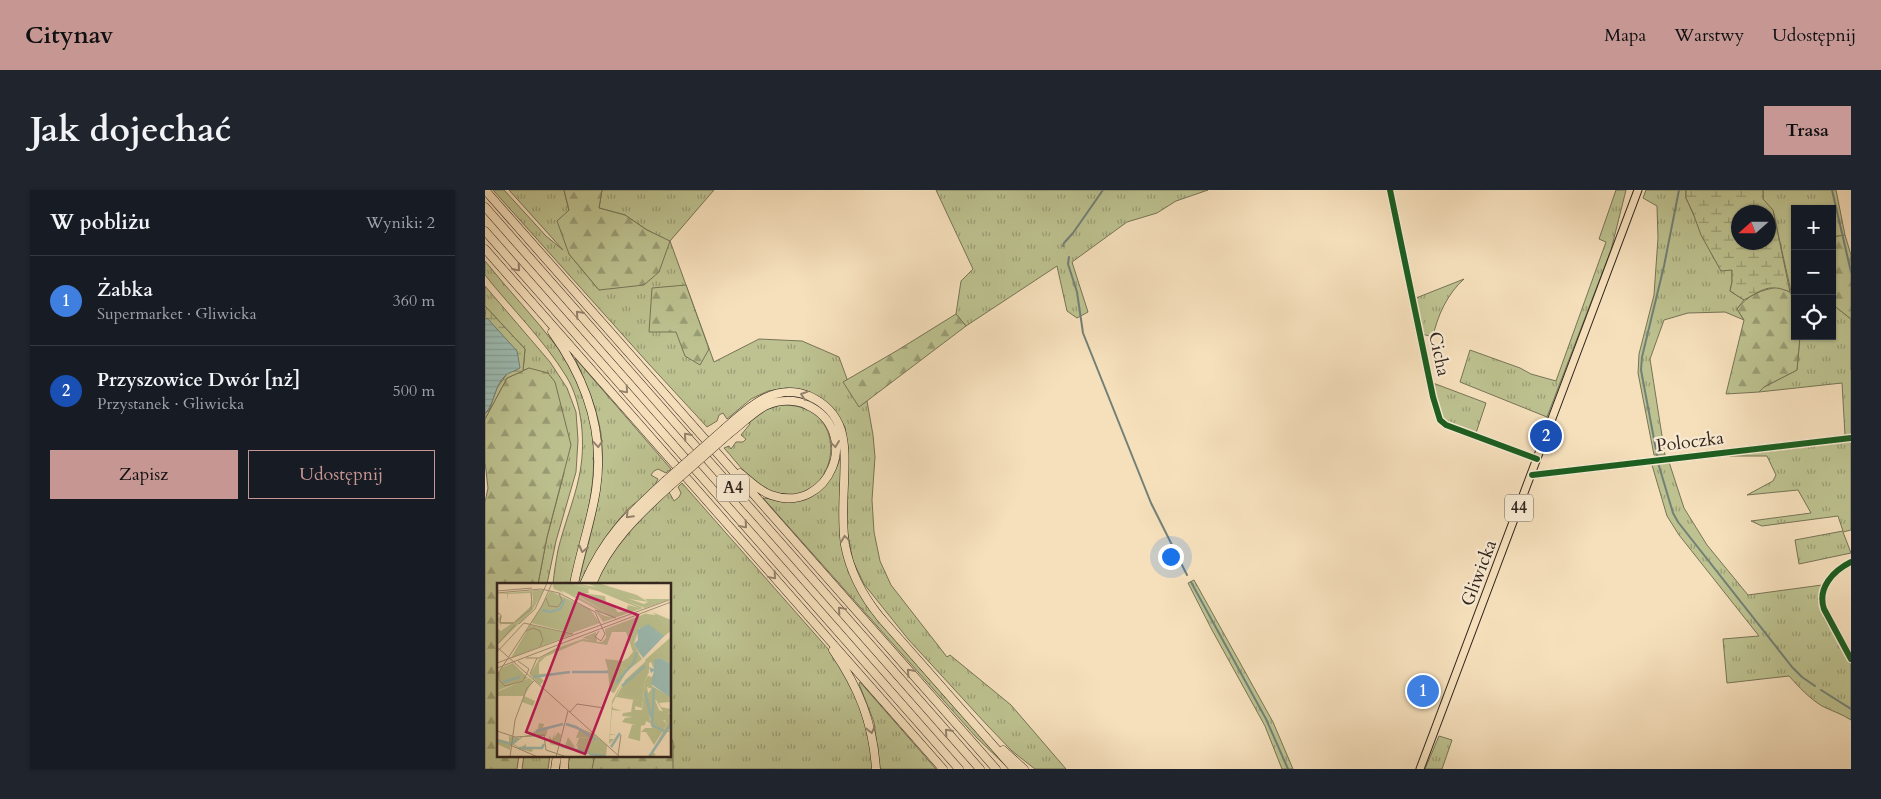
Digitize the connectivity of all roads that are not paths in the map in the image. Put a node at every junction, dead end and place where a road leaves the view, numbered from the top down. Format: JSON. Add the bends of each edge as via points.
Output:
{"nodes":[{"id":1,"x":485,"y":190,"type":"edge"},
{"id":2,"x":1390,"y":190,"type":"edge"},
{"id":3,"x":1633,"y":190,"type":"edge"},
{"id":4,"x":1638,"y":190,"type":"edge"},
{"id":5,"x":485,"y":207,"type":"edge"},
{"id":6,"x":485,"y":231,"type":"edge"},
{"id":7,"x":1617,"y":246,"type":"junction"},
{"id":8,"x":485,"y":249,"type":"edge"},
{"id":9,"x":535,"y":306,"type":"junction"},
{"id":10,"x":728,"y":430,"type":"junction"},
{"id":11,"x":1851,"y":438,"type":"edge"},
{"id":12,"x":717,"y":453,"type":"junction"},
{"id":13,"x":1537,"y":459,"type":"junction"},
{"id":14,"x":1531,"y":475,"type":"junction"},
{"id":15,"x":667,"y":484,"type":"junction"},
{"id":16,"x":1851,"y":562,"type":"edge"},
{"id":17,"x":574,"y":583,"type":"edge"},
{"id":18,"x":584,"y":583,"type":"edge"},
{"id":19,"x":592,"y":583,"type":"edge"},
{"id":20,"x":812,"y":620,"type":"junction"},
{"id":21,"x":1851,"y":658,"type":"edge"},
{"id":22,"x":981,"y":730,"type":"junction"},
{"id":23,"x":557,"y":756,"type":"edge"},
{"id":24,"x":565,"y":756,"type":"edge"},
{"id":25,"x":555,"y":769,"type":"edge"},
{"id":26,"x":564,"y":769,"type":"edge"},
{"id":27,"x":876,"y":769,"type":"edge"},
{"id":28,"x":943,"y":769,"type":"edge"},
{"id":29,"x":959,"y":769,"type":"edge"},
{"id":30,"x":980,"y":769,"type":"edge"},
{"id":31,"x":996,"y":769,"type":"edge"},
{"id":32,"x":1014,"y":769,"type":"edge"},
{"id":33,"x":1024,"y":769,"type":"edge"},
{"id":34,"x":1420,"y":769,"type":"edge"}],
"edges":[{"from":1,"to":12,"type":"highway"},
{"from":2,"to":13,"type":"street","name":"Cicha","via":[[1440,420]]},
{"from":3,"to":7,"type":"main road","name":"Gliwicka","number":"44"},
{"from":4,"to":7,"type":"main road","name":"Gliwicka","number":"44"},
{"from":30,"to":5,"type":"highway","number":"A4","one_way":true},
{"from":6,"to":29,"type":"highway","number":"A4","one_way":true},
{"from":7,"to":13,"type":"main road","name":"Gliwicka","number":"44"},
{"from":8,"to":9,"type":"highway"},
{"from":9,"to":17,"type":"highway","one_way":true,"via":[[580,377],[597,434],[599,469],[596,490]]},
{"from":9,"to":20,"type":"highway","one_way":true},
{"from":10,"to":12,"type":"highway","one_way":true,"via":[[775,402],[805,404],[823,416],[833,431],[836,448],[833,467],[818,487],[805,495],[788,498],[763,491]]},
{"from":10,"to":15,"type":"highway","bridge":true},
{"from":22,"to":10,"type":"highway","one_way":true,"via":[[869,604],[855,577],[843,533],[845,444],[832,413],[808,396],[782,392],[756,402]]},
{"from":11,"to":14,"type":"street","name":"Poloczka"},
{"from":31,"to":12,"type":"highway","one_way":true},
{"from":13,"to":14,"type":"main road","name":"Gliwicka","number":"44"},
{"from":14,"to":34,"type":"main road","name":"Gliwicka","number":"44"},
{"from":15,"to":18,"type":"highway","one_way":true,"via":[[634,509],[612,534],[595,559]]},
{"from":15,"to":19,"type":"highway","via":[[617,540]]},
{"from":16,"to":21,"type":"street","via":[[1833,575],[1822,592],[1821,600]]},
{"from":20,"to":27,"type":"highway","one_way":true,"via":[[843,664],[858,693],[870,726]]},
{"from":20,"to":28,"type":"highway"},
{"from":22,"to":32,"type":"highway"},
{"from":22,"to":33,"type":"highway"},
{"from":23,"to":25,"type":"highway"},
{"from":24,"to":26,"type":"highway"}]}
